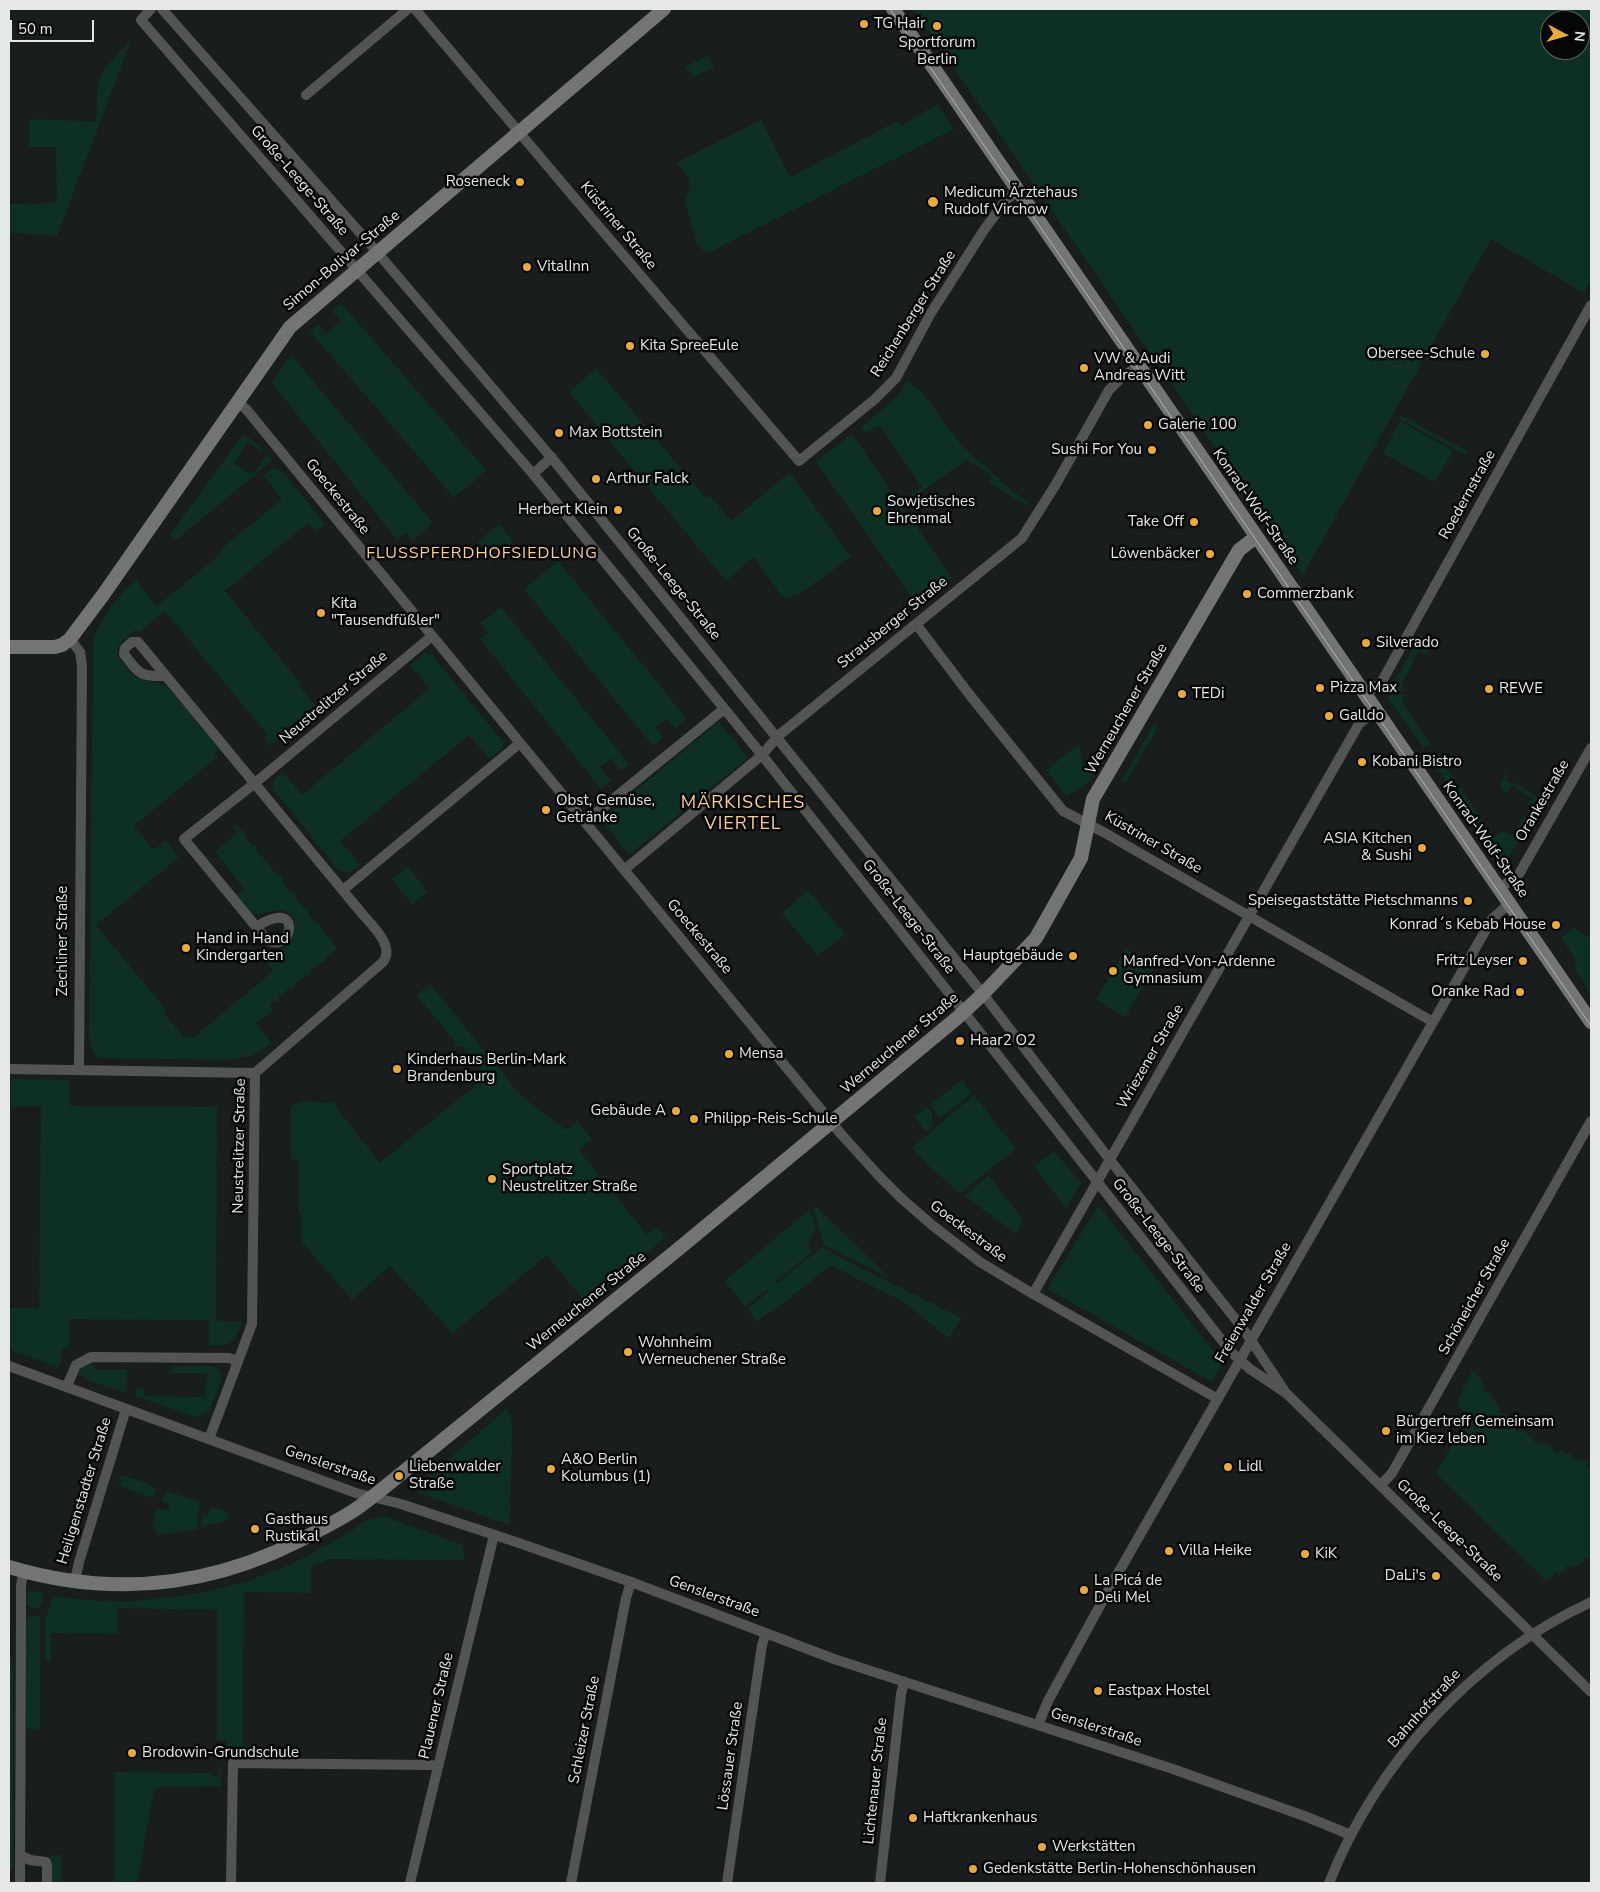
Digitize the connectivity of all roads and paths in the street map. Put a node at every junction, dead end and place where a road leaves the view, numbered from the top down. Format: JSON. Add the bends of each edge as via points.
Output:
{"nodes":[{"id":1,"x":151,"y":9,"type":"edge"},
{"id":2,"x":162,"y":9,"type":"edge"},
{"id":3,"x":408,"y":9,"type":"edge"},
{"id":4,"x":415,"y":9,"type":"edge"},
{"id":5,"x":664,"y":9,"type":"edge"},
{"id":6,"x":893,"y":9,"type":"edge"},
{"id":7,"x":306,"y":95,"type":"dead end"},
{"id":8,"x":520,"y":132,"type":"junction"},
{"id":9,"x":1018,"y":191,"type":"junction"},
{"id":10,"x":377,"y":252,"type":"junction"},
{"id":11,"x":356,"y":270,"type":"junction"},
{"id":12,"x":1591,"y":305,"type":"edge"},
{"id":13,"x":1139,"y":366,"type":"junction"},
{"id":14,"x":237,"y":402,"type":"junction"},
{"id":15,"x":552,"y":457,"type":"junction"},
{"id":16,"x":799,"y":461,"type":"joint"},
{"id":17,"x":533,"y":474,"type":"junction"},
{"id":18,"x":1256,"y":537,"type":"junction"},
{"id":19,"x":916,"y":624,"type":"junction"},
{"id":20,"x":432,"y":636,"type":"junction"},
{"id":21,"x":70,"y":639,"type":"junction"},
{"id":22,"x":9,"y":647,"type":"edge"},
{"id":23,"x":166,"y":676,"type":"dead end"},
{"id":24,"x":1365,"y":695,"type":"junction"},
{"id":25,"x":724,"y":709,"type":"junction"},
{"id":26,"x":1376,"y":710,"type":"junction"},
{"id":27,"x":778,"y":736,"type":"junction"},
{"id":28,"x":520,"y":743,"type":"junction"},
{"id":29,"x":1591,"y":748,"type":"edge"},
{"id":30,"x":762,"y":756,"type":"junction"},
{"id":31,"x":255,"y":783,"type":"junction"},
{"id":32,"x":585,"y":822,"type":"junction"},
{"id":33,"x":1088,"y":824,"type":"junction"},
{"id":34,"x":624,"y":870,"type":"junction"},
{"id":35,"x":1499,"y":889,"type":"junction"},
{"id":36,"x":343,"y":890,"type":"junction"},
{"id":37,"x":1509,"y":904,"type":"junction"},
{"id":38,"x":1248,"y":916,"type":"junction"},
{"id":39,"x":256,"y":927,"type":"dead end"},
{"id":40,"x":983,"y":994,"type":"junction"},
{"id":41,"x":964,"y":1012,"type":"junction"},
{"id":42,"x":1433,"y":1022,"type":"junction"},
{"id":43,"x":1591,"y":1022,"type":"edge"},
{"id":44,"x":9,"y":1069,"type":"edge"},
{"id":45,"x":79,"y":1070,"type":"junction"},
{"id":46,"x":255,"y":1073,"type":"junction"},
{"id":47,"x":1591,"y":1121,"type":"edge"},
{"id":48,"x":832,"y":1123,"type":"junction"},
{"id":49,"x":1110,"y":1160,"type":"junction"},
{"id":50,"x":1097,"y":1183,"type":"junction"},
{"id":51,"x":1033,"y":1294,"type":"junction"},
{"id":52,"x":1250,"y":1341,"type":"junction"},
{"id":53,"x":237,"y":1361,"type":"junction"},
{"id":54,"x":1239,"y":1361,"type":"junction"},
{"id":55,"x":9,"y":1366,"type":"edge"},
{"id":56,"x":67,"y":1386,"type":"junction"},
{"id":57,"x":1286,"y":1393,"type":"junction"},
{"id":58,"x":1218,"y":1399,"type":"junction"},
{"id":59,"x":126,"y":1409,"type":"junction"},
{"id":60,"x":209,"y":1439,"type":"junction"},
{"id":61,"x":1381,"y":1485,"type":"junction"},
{"id":62,"x":371,"y":1496,"type":"junction"},
{"id":63,"x":494,"y":1535,"type":"junction"},
{"id":64,"x":9,"y":1567,"type":"edge"},
{"id":65,"x":24,"y":1571,"type":"junction"},
{"id":66,"x":75,"y":1581,"type":"junction"},
{"id":67,"x":631,"y":1582,"type":"junction"},
{"id":68,"x":1591,"y":1602,"type":"edge"},
{"id":69,"x":766,"y":1633,"type":"junction"},
{"id":70,"x":1533,"y":1633,"type":"junction"},
{"id":71,"x":904,"y":1682,"type":"junction"},
{"id":72,"x":1591,"y":1692,"type":"edge"},
{"id":73,"x":1038,"y":1725,"type":"junction"},
{"id":74,"x":438,"y":1766,"type":"junction"},
{"id":75,"x":1351,"y":1835,"type":"junction"},
{"id":76,"x":20,"y":1855,"type":"junction"},
{"id":77,"x":20,"y":1883,"type":"edge"},
{"id":78,"x":47,"y":1883,"type":"edge"},
{"id":79,"x":231,"y":1883,"type":"edge"},
{"id":80,"x":410,"y":1883,"type":"edge"},
{"id":81,"x":571,"y":1883,"type":"edge"},
{"id":82,"x":727,"y":1883,"type":"edge"},
{"id":83,"x":880,"y":1883,"type":"edge"},
{"id":84,"x":1329,"y":1883,"type":"edge"}],
"edges":[{"from":1,"to":11,"type":"street","name":"Große-Leege-Straße","via":[[141,20]]},
{"from":2,"to":10,"type":"street","name":"Große-Leege-Straße"},
{"from":3,"to":7,"type":"street"},
{"from":4,"to":8,"type":"street","name":"Küstriner Straße"},
{"from":5,"to":8,"type":"street","name":"Simon-Bolivar-Straße"},
{"from":6,"to":9,"type":"street","name":"Konrad-Wolf-Straße"},
{"from":8,"to":10,"type":"street","name":"Simon-Bolivar-Straße"},
{"from":8,"to":16,"type":"street","name":"Küstriner Straße"},
{"from":9,"to":13,"type":"street","name":"Konrad-Wolf-Straße"},
{"from":9,"to":16,"type":"street","name":"Reichenberger Straße","via":[[1006,200],[984,230],[931,313],[892,383]]},
{"from":10,"to":11,"type":"street","name":"Simon-Bolivar-Straße"},
{"from":10,"to":15,"type":"street","name":"Große-Leege-Straße"},
{"from":11,"to":14,"type":"street","name":"Simon-Bolivar-Straße","via":[[290,327]]},
{"from":11,"to":17,"type":"street","name":"Große-Leege-Straße"},
{"from":12,"to":24,"type":"street","name":"Roedernstraße","via":[[1381,683]]},
{"from":13,"to":18,"type":"street","name":"Konrad-Wolf-Straße"},
{"from":13,"to":19,"type":"street","name":"Strausberger Straße","via":[[1109,390],[1022,538]]},
{"from":14,"to":20,"type":"street","name":"Goeckestraße"},
{"from":14,"to":21,"type":"street","name":"Simon-Bolivar-Straße"},
{"from":15,"to":17,"type":"street"},
{"from":15,"to":27,"type":"street","name":"Große-Leege-Straße"},
{"from":17,"to":25,"type":"street","name":"Große-Leege-Straße"},
{"from":18,"to":24,"type":"street","name":"Konrad-Wolf-Straße"},
{"from":18,"to":33,"type":"street","name":"Werneuchener Straße","via":[[1238,550],[1093,800]]},
{"from":19,"to":27,"type":"street","name":"Strausberger Straße"},
{"from":19,"to":33,"type":"street","name":"Küstriner Straße","via":[[1063,811]]},
{"from":20,"to":28,"type":"street","name":"Goeckestraße"},
{"from":20,"to":31,"type":"street","name":"Neustrelitzer Straße"},
{"from":21,"to":22,"type":"street","via":[[55,647]]},
{"from":21,"to":45,"type":"street","name":"Zechliner Straße","via":[[80,652],[82,666]]},
{"from":23,"to":31,"type":"street","name":"Neustrelitzer Straße"},
{"from":24,"to":26,"type":"street","name":"Konrad-Wolf-Straße"},
{"from":25,"to":30,"type":"street","name":"Große-Leege-Straße"},
{"from":25,"to":32,"type":"street"},
{"from":26,"to":35,"type":"street","name":"Konrad-Wolf-Straße"},
{"from":26,"to":38,"type":"street","name":"Wriezener Straße","via":[[1359,724]]},
{"from":27,"to":30,"type":"street","name":"Strausberger Straße"},
{"from":27,"to":40,"type":"street","name":"Große-Leege-Straße"},
{"from":28,"to":32,"type":"street","name":"Goeckestraße"},
{"from":28,"to":36,"type":"street"},
{"from":29,"to":35,"type":"street","name":"Orankestraße","via":[[1519,874]]},
{"from":30,"to":34,"type":"street","name":"Strausberger Straße"},
{"from":30,"to":41,"type":"street","name":"Große-Leege-Straße"},
{"from":31,"to":36,"type":"street","name":"Neustrelitzer Straße"},
{"from":31,"to":39,"type":"street","name":"Neustrelitzer Straße","via":[[184,839]]},
{"from":32,"to":34,"type":"street","name":"Goeckestraße"},
{"from":33,"to":38,"type":"street","name":"Küstriner Straße"},
{"from":33,"to":40,"type":"street","name":"Werneuchener Straße","via":[[1080,858],[1036,938]]},
{"from":34,"to":48,"type":"street","name":"Goeckestraße"},
{"from":35,"to":37,"type":"street","name":"Konrad-Wolf-Straße"},
{"from":36,"to":46,"type":"street","name":"Neustrelitzer Straße","via":[[385,943],[386,958]]},
{"from":37,"to":42,"type":"street","name":"Freienwalder Straße","via":[[1492,919]]},
{"from":37,"to":43,"type":"street","name":"Konrad-Wolf-Straße"},
{"from":38,"to":42,"type":"street","name":"Küstriner Straße"},
{"from":38,"to":49,"type":"street","name":"Wriezener Straße"},
{"from":40,"to":41,"type":"street","name":"Werneuchener Straße"},
{"from":40,"to":49,"type":"street","name":"Große-Leege-Straße"},
{"from":41,"to":48,"type":"street","name":"Werneuchener Straße"},
{"from":41,"to":50,"type":"street","name":"Große-Leege-Straße"},
{"from":42,"to":52,"type":"street","name":"Freienwalder Straße"},
{"from":44,"to":45,"type":"street"},
{"from":45,"to":46,"type":"street"},
{"from":46,"to":53,"type":"street","name":"Neustrelitzer Straße","via":[[252,1324]]},
{"from":47,"to":61,"type":"street","name":"Schöneicher Straße","via":[[1392,1473]]},
{"from":48,"to":51,"type":"street","name":"Goeckestraße","via":[[879,1176],[932,1226],[980,1262]]},
{"from":48,"to":62,"type":"street","name":"Werneuchener Straße"},
{"from":49,"to":50,"type":"street","name":"Wriezener Straße"},
{"from":49,"to":52,"type":"street","name":"Große-Leege-Straße"},
{"from":50,"to":51,"type":"street","name":"Wriezener Straße"},
{"from":50,"to":54,"type":"street","name":"Große-Leege-Straße"},
{"from":51,"to":58,"type":"street","name":"Goeckestraße"},
{"from":52,"to":54,"type":"street","name":"Freienwalder Straße"},
{"from":52,"to":57,"type":"street","name":"Große-Leege-Straße"},
{"from":53,"to":56,"type":"street","via":[[229,1358],[91,1357],[76,1364]]},
{"from":53,"to":60,"type":"street","name":"Neustrelitzer Straße"},
{"from":54,"to":57,"type":"street","name":"Große-Leege-Straße"},
{"from":54,"to":58,"type":"street","name":"Freienwalder Straße"},
{"from":55,"to":56,"type":"street","name":"Genslerstraße"},
{"from":56,"to":59,"type":"street","name":"Genslerstraße"},
{"from":57,"to":61,"type":"street","name":"Große-Leege-Straße"},
{"from":58,"to":73,"type":"street","name":"Freienwalder Straße","via":[[1104,1597],[1048,1700]]},
{"from":59,"to":60,"type":"street","name":"Genslerstraße"},
{"from":59,"to":66,"type":"street","name":"Heiligenstadter Straße"},
{"from":60,"to":62,"type":"street","name":"Genslerstraße"},
{"from":61,"to":70,"type":"street","name":"Große-Leege-Straße"},
{"from":62,"to":63,"type":"street","name":"Genslerstraße"},
{"from":62,"to":66,"type":"street","via":[[355,1510],[298,1542],[229,1569],[165,1583]]},
{"from":63,"to":67,"type":"street","name":"Genslerstraße"},
{"from":63,"to":74,"type":"street","name":"Plauener Straße"},
{"from":64,"to":65,"type":"street"},
{"from":65,"to":66,"type":"street"},
{"from":65,"to":76,"type":"street","via":[[21,1585]]},
{"from":67,"to":69,"type":"street","name":"Genslerstraße"},
{"from":67,"to":81,"type":"street","name":"Schleizer Straße"},
{"from":68,"to":70,"type":"street","name":"Bahnhofstraße"},
{"from":69,"to":71,"type":"street","name":"Genslerstraße"},
{"from":69,"to":82,"type":"street","name":"Lössauer Straße"},
{"from":70,"to":72,"type":"street","name":"Große-Leege-Straße"},
{"from":70,"to":75,"type":"street","name":"Bahnhofstraße","via":[[1482,1670],[1428,1725],[1389,1774]]},
{"from":71,"to":73,"type":"street","name":"Genslerstraße"},
{"from":71,"to":83,"type":"street","name":"Lichtenauer Straße"},
{"from":73,"to":75,"type":"street","name":"Genslerstraße","via":[[1212,1783]]},
{"from":74,"to":79,"type":"street","via":[[232,1763]]},
{"from":74,"to":80,"type":"street","name":"Plauener Straße"},
{"from":75,"to":84,"type":"street","name":"Bahnhofstraße"},
{"from":76,"to":77,"type":"street"},
{"from":76,"to":78,"type":"street","via":[[46,1862]]}]}
